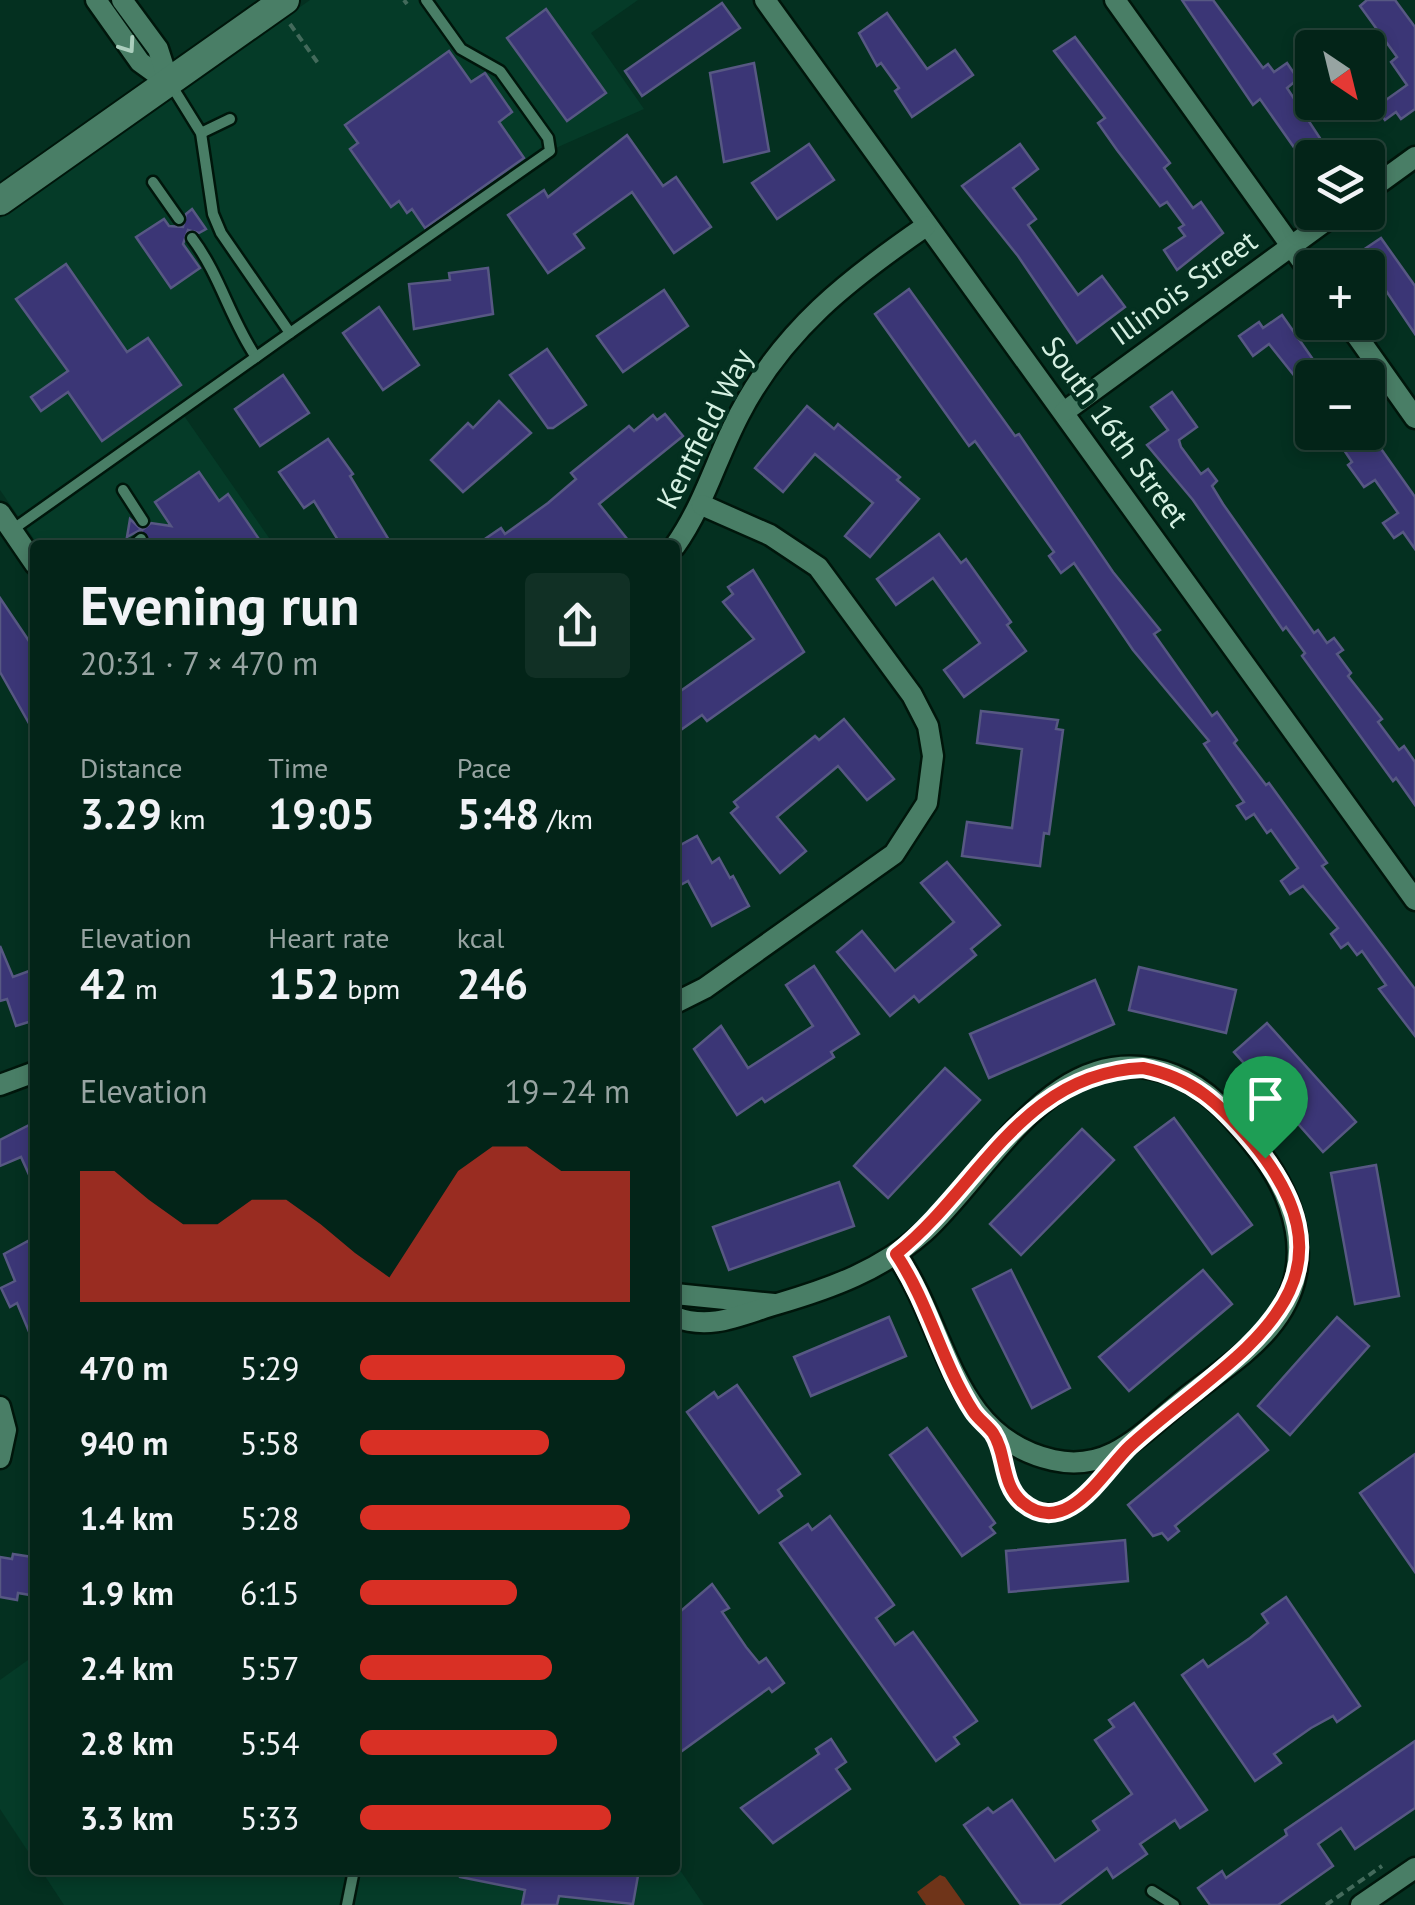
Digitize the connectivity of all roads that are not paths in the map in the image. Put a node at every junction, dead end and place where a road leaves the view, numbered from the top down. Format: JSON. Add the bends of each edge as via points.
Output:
{"nodes":[{"id":1,"x":96,"y":0,"type":"edge"},
{"id":2,"x":122,"y":0,"type":"edge"},
{"id":3,"x":426,"y":0,"type":"edge"},
{"id":4,"x":765,"y":0,"type":"edge"},
{"id":5,"x":1115,"y":0,"type":"edge"},
{"id":6,"x":288,"y":12,"type":"edge"},
{"id":7,"x":169,"y":82,"type":"junction"},
{"id":8,"x":230,"y":119,"type":"dead end"},
{"id":9,"x":201,"y":133,"type":"junction"},
{"id":10,"x":1415,"y":157,"type":"edge"},
{"id":11,"x":1385,"y":179,"type":"edge"},
{"id":12,"x":153,"y":182,"type":"dead end"},
{"id":13,"x":0,"y":201,"type":"edge"},
{"id":14,"x":179,"y":218,"type":"dead end"},
{"id":15,"x":926,"y":226,"type":"junction"},
{"id":16,"x":1314,"y":230,"type":"edge"},
{"id":17,"x":192,"y":238,"type":"dead end"},
{"id":18,"x":1292,"y":246,"type":"junction"},
{"id":19,"x":1295,"y":250,"type":"edge"},
{"id":20,"x":290,"y":332,"type":"junction"},
{"id":21,"x":1359,"y":340,"type":"edge"},
{"id":22,"x":256,"y":357,"type":"junction"},
{"id":23,"x":1064,"y":412,"type":"junction"},
{"id":24,"x":1415,"y":418,"type":"edge"},
{"id":25,"x":123,"y":490,"type":"dead end"},
{"id":26,"x":702,"y":505,"type":"junction"},
{"id":27,"x":143,"y":521,"type":"dead end"},
{"id":28,"x":6,"y":522,"type":"edge"},
{"id":29,"x":679,"y":540,"type":"edge"},
{"id":30,"x":30,"y":557,"type":"edge"},
{"id":31,"x":1415,"y":900,"type":"edge"},
{"id":32,"x":680,"y":1000,"type":"edge"},
{"id":33,"x":30,"y":1074,"type":"edge"},
{"id":34,"x":0,"y":1085,"type":"edge"},
{"id":35,"x":896,"y":1254,"type":"junction"},
{"id":36,"x":680,"y":1294,"type":"edge"},
{"id":37,"x":776,"y":1304,"type":"junction"},
{"id":38,"x":680,"y":1318,"type":"edge"},
{"id":39,"x":0,"y":1407,"type":"edge"},
{"id":40,"x":995,"y":1435,"type":"junction"},
{"id":41,"x":1126,"y":1449,"type":"junction"},
{"id":42,"x":0,"y":1458,"type":"edge"},
{"id":43,"x":1415,"y":1868,"type":"edge"},
{"id":44,"x":353,"y":1875,"type":"edge"},
{"id":45,"x":347,"y":1905,"type":"edge"},
{"id":46,"x":1156,"y":1905,"type":"edge"},
{"id":47,"x":1174,"y":1905,"type":"edge"},
{"id":48,"x":1361,"y":1905,"type":"edge"}],
"edges":[{"from":1,"to":7,"type":"street","one_way":true,"via":[[140,62]]},
{"from":2,"to":7,"type":"street","via":[[158,49]]},
{"from":3,"to":20,"type":"lane","via":[[471,58],[500,71],[548,138],[550,151]]},
{"from":4,"to":15,"type":"street","name":"South 16th Street"},
{"from":5,"to":18,"type":"street"},
{"from":6,"to":7,"type":"main road"},
{"from":7,"to":9,"type":"lane"},
{"from":7,"to":13,"type":"main road"},
{"from":8,"to":9,"type":"lane"},
{"from":9,"to":20,"type":"lane","via":[[221,233]]},
{"from":10,"to":11,"type":"street"},
{"from":12,"to":14,"type":"lane"},
{"from":15,"to":23,"type":"street","name":"South 16th Street"},
{"from":15,"to":26,"type":"street","name":"Kentfield Way","via":[[852,277],[794,332],[738,418]]},
{"from":16,"to":18,"type":"street","name":"Illinois Street"},
{"from":17,"to":22,"type":"lane","via":[[214,268],[235,327]]},
{"from":18,"to":19,"type":"street"},
{"from":18,"to":23,"type":"street","name":"Illinois Street"},
{"from":20,"to":22,"type":"lane"},
{"from":21,"to":24,"type":"street"},
{"from":22,"to":28,"type":"lane"},
{"from":23,"to":31,"type":"street","name":"South 16th Street"},
{"from":25,"to":27,"type":"lane"},
{"from":26,"to":29,"type":"street","name":"Kentfield Way"},
{"from":26,"to":32,"type":"street","via":[[788,545],[833,584],[912,694],[928,726],[932,779],[919,821],[894,854]]},
{"from":28,"to":30,"type":"street"},
{"from":33,"to":34,"type":"street"},
{"from":35,"to":37,"type":"street","via":[[854,1279]]},
{"from":35,"to":40,"type":"street","via":[[974,1412]]},
{"from":35,"to":41,"type":"street","via":[[947,1208],[1014,1127],[1076,1082],[1107,1069],[1143,1068],[1190,1082],[1222,1106],[1288,1199],[1300,1246],[1295,1278],[1258,1340]]},
{"from":36,"to":37,"type":"street"},
{"from":37,"to":38,"type":"street","via":[[708,1324]]},
{"from":39,"to":42,"type":"street","via":[[6,1430]]},
{"from":40,"to":41,"type":"street","via":[[1026,1454],[1059,1462],[1102,1459]]},
{"from":40,"to":41,"type":"lane","via":[[1010,1488],[1042,1511],[1081,1500]]},
{"from":43,"to":48,"type":"street"},
{"from":44,"to":45,"type":"lane"},
{"from":46,"to":47,"type":"lane","via":[[1152,1892]]}]}
